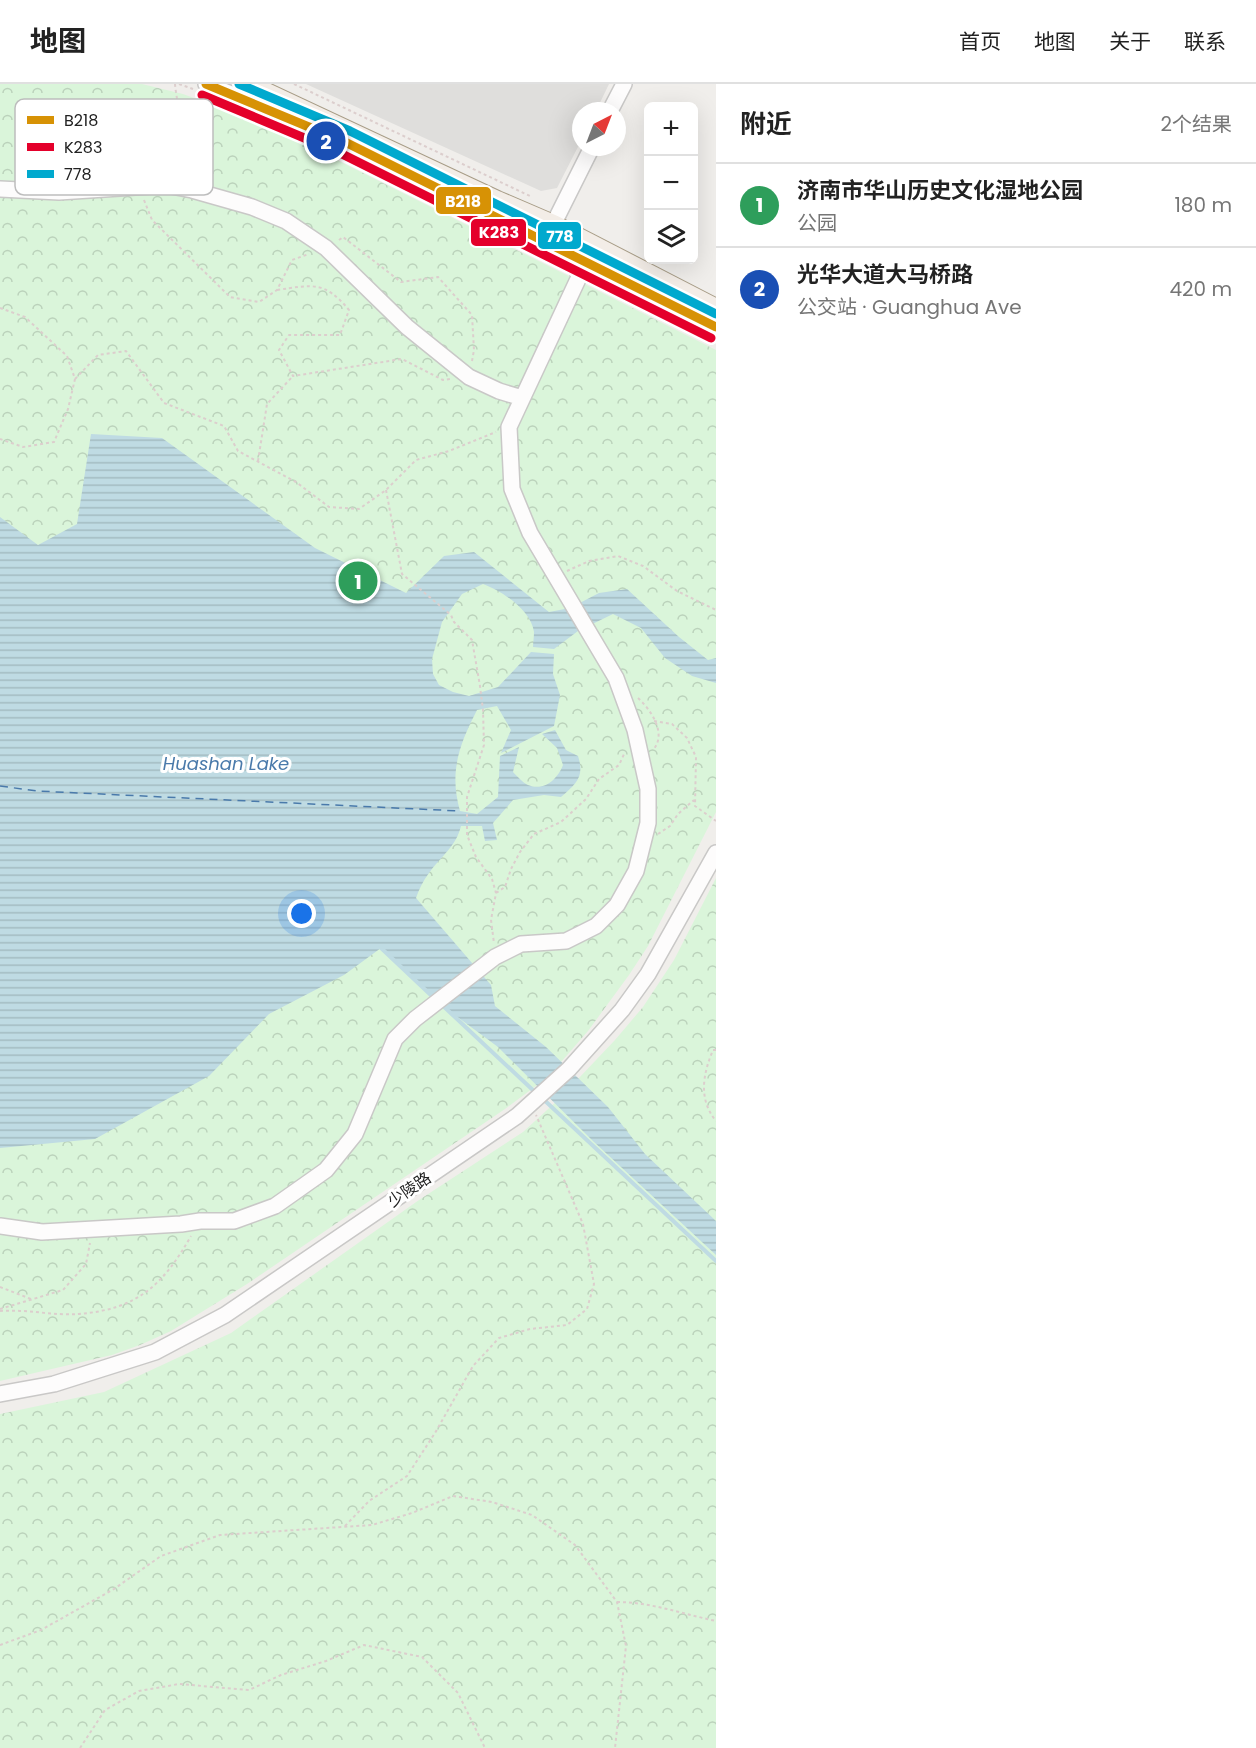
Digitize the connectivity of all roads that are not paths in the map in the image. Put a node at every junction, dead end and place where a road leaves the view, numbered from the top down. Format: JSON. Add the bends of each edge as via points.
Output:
{"nodes":[{"id":1,"x":206,"y":84,"type":"edge"},
{"id":2,"x":248,"y":84,"type":"edge"},
{"id":3,"x":624,"y":84,"type":"edge"},
{"id":4,"x":615,"y":102,"type":"edge"},
{"id":5,"x":588,"y":156,"type":"edge"},
{"id":6,"x":0,"y":189,"type":"edge"},
{"id":7,"x":15,"y":190,"type":"edge"},
{"id":8,"x":210,"y":195,"type":"edge"},
{"id":9,"x":553,"y":225,"type":"junction"},
{"id":10,"x":582,"y":260,"type":"junction"},
{"id":11,"x":716,"y":309,"type":"edge"},
{"id":12,"x":716,"y":327,"type":"edge"},
{"id":13,"x":522,"y":398,"type":"junction"},
{"id":14,"x":716,"y":853,"type":"edge"},
{"id":15,"x":0,"y":1226,"type":"edge"},
{"id":16,"x":0,"y":1394,"type":"edge"}],
"edges":[{"from":1,"to":10,"type":"street","via":[[345,142]]},
{"from":2,"to":9,"type":"main road"},
{"from":3,"to":4,"type":"street"},
{"from":5,"to":9,"type":"street"},
{"from":6,"to":7,"type":"street"},
{"from":8,"to":13,"type":"street","via":[[286,221],[326,248],[407,327],[469,377]]},
{"from":9,"to":10,"type":"street"},
{"from":9,"to":11,"type":"main road"},
{"from":10,"to":12,"type":"street"},
{"from":10,"to":13,"type":"street","via":[[577,270],[579,277]]},
{"from":13,"to":15,"type":"street","via":[[509,427],[512,489],[530,533],[616,678],[635,730],[648,789],[648,823],[636,871],[616,905],[596,926],[566,941],[521,944],[495,957],[415,1019],[395,1039],[355,1134],[326,1170],[274,1206],[234,1221],[42,1232]]},
{"from":14,"to":16,"type":"street","name":"少陵路","via":[[648,974],[622,1010],[532,1104],[225,1315],[155,1352],[54,1384]]}]}
